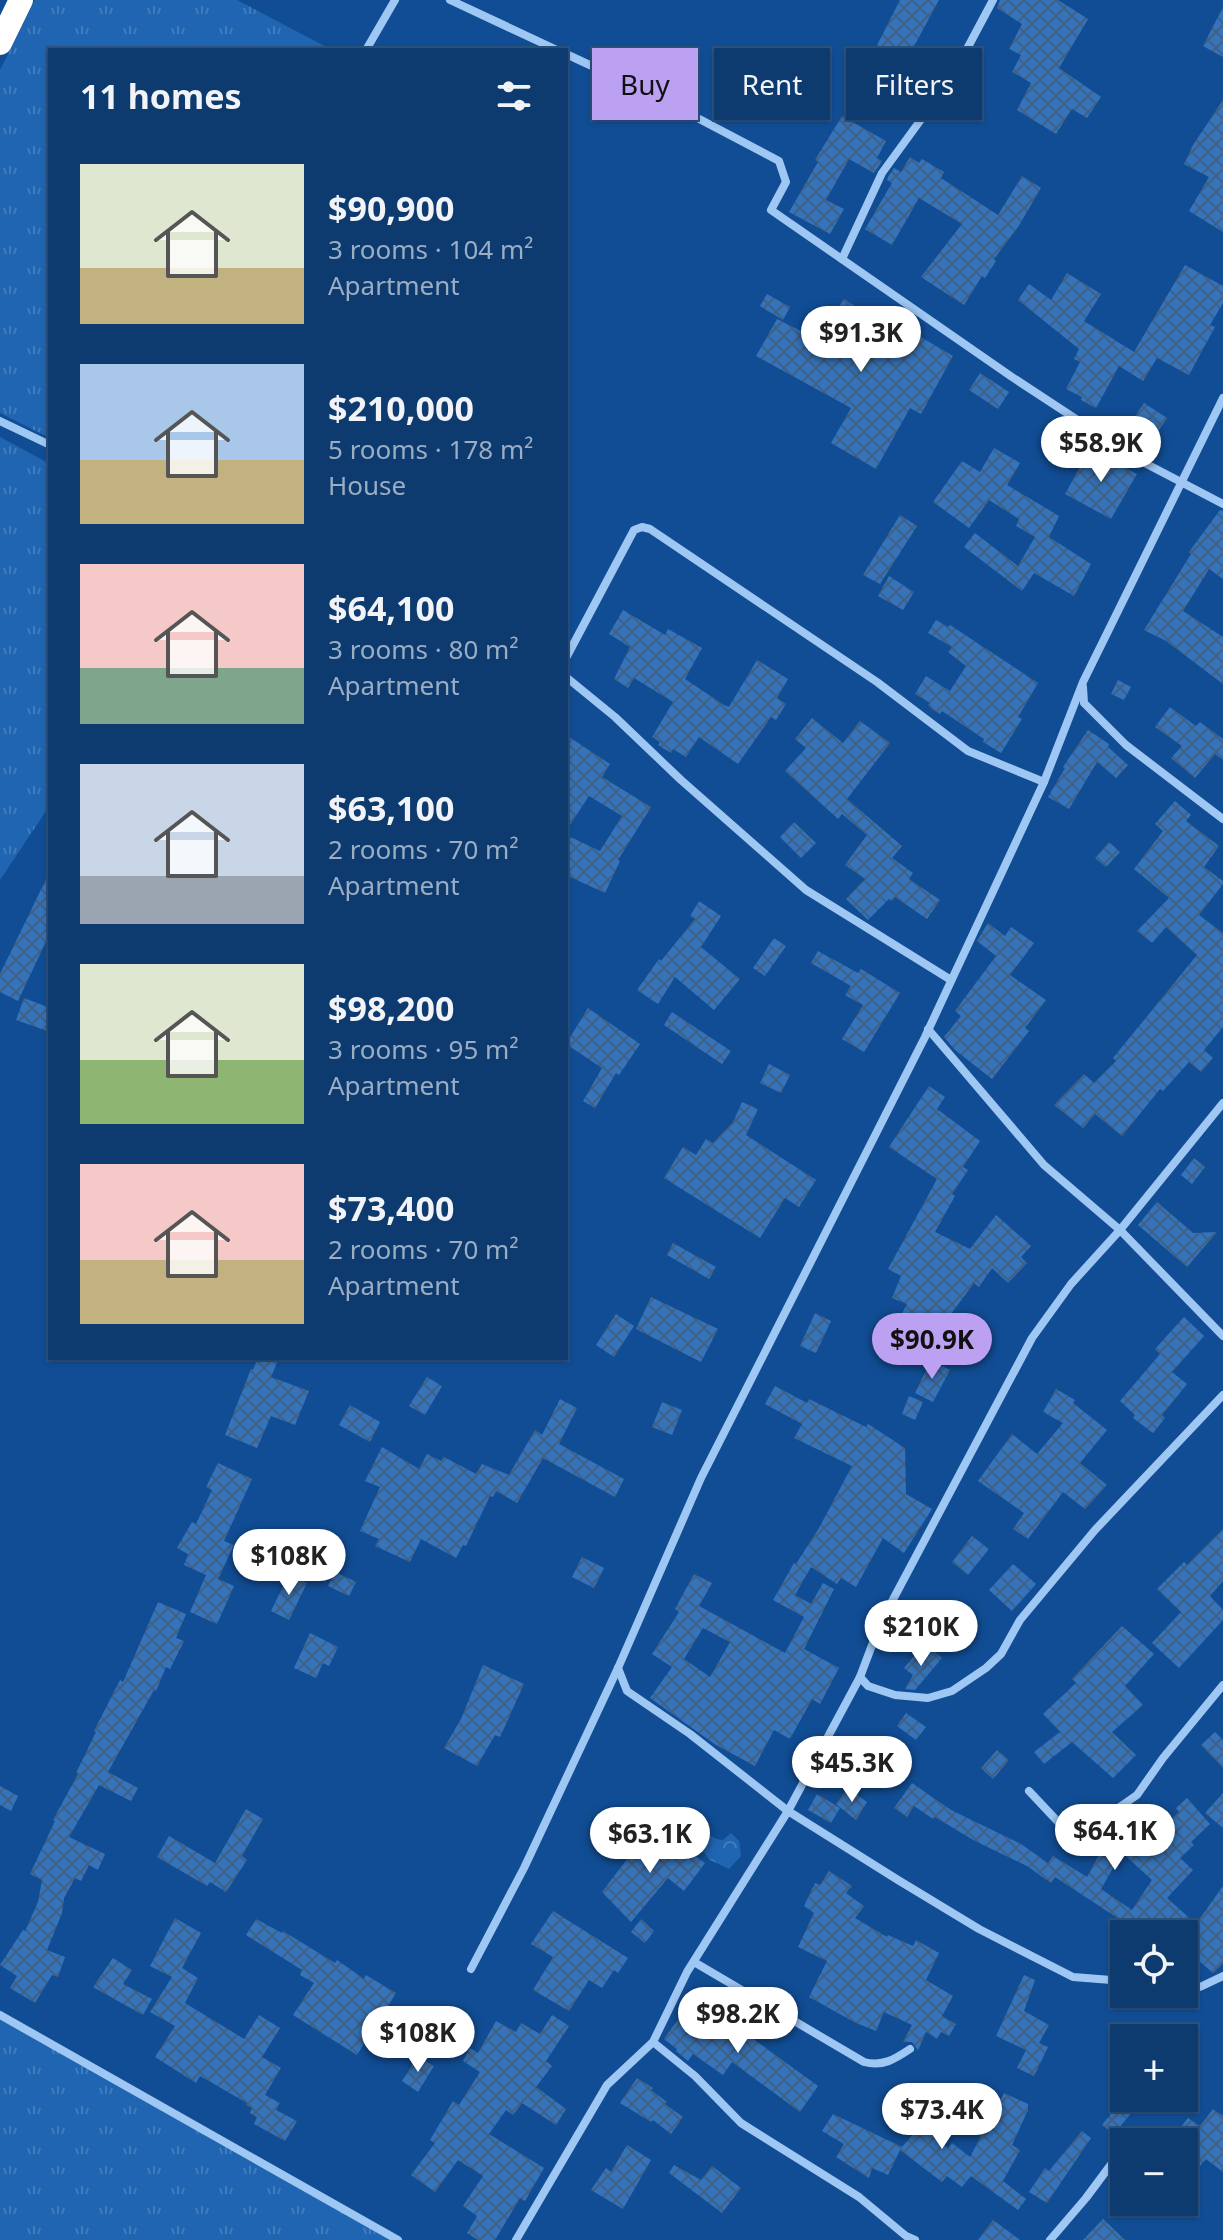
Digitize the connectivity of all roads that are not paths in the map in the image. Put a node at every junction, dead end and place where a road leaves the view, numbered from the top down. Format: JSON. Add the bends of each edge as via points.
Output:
{"nodes":[{"id":1,"x":21,"y":0,"type":"edge"},
{"id":2,"x":395,"y":0,"type":"edge"},
{"id":3,"x":450,"y":0,"type":"edge"},
{"id":4,"x":993,"y":0,"type":"edge"},
{"id":5,"x":0,"y":43,"type":"edge"},
{"id":6,"x":367,"y":48,"type":"edge"},
{"id":7,"x":553,"y":48,"type":"edge"},
{"id":8,"x":568,"y":55,"type":"edge"},
{"id":9,"x":842,"y":259,"type":"junction"},
{"id":10,"x":1223,"y":398,"type":"edge"},
{"id":11,"x":0,"y":421,"type":"edge"},
{"id":12,"x":48,"y":444,"type":"edge"},
{"id":13,"x":1182,"y":482,"type":"junction"},
{"id":14,"x":1223,"y":504,"type":"edge"},
{"id":15,"x":568,"y":654,"type":"edge"},
{"id":16,"x":568,"y":679,"type":"edge"},
{"id":17,"x":1083,"y":682,"type":"junction"},
{"id":18,"x":1044,"y":782,"type":"junction"},
{"id":19,"x":1223,"y":819,"type":"edge"},
{"id":20,"x":951,"y":980,"type":"junction"},
{"id":21,"x":928,"y":1029,"type":"junction"},
{"id":22,"x":1223,"y":1103,"type":"edge"},
{"id":23,"x":1120,"y":1230,"type":"junction"},
{"id":24,"x":1223,"y":1336,"type":"edge"},
{"id":25,"x":1223,"y":1395,"type":"edge"},
{"id":26,"x":618,"y":1668,"type":"junction"},
{"id":27,"x":860,"y":1677,"type":"junction"},
{"id":28,"x":1223,"y":1685,"type":"edge"},
{"id":29,"x":1029,"y":1791,"type":"dead end"},
{"id":30,"x":788,"y":1811,"type":"junction"},
{"id":31,"x":694,"y":1962,"type":"junction"},
{"id":32,"x":471,"y":1969,"type":"dead end"},
{"id":33,"x":1223,"y":1976,"type":"edge"},
{"id":34,"x":1110,"y":1980,"type":"edge"},
{"id":35,"x":1198,"y":1987,"type":"edge"},
{"id":36,"x":0,"y":2015,"type":"edge"},
{"id":37,"x":653,"y":2042,"type":"junction"},
{"id":38,"x":910,"y":2049,"type":"dead end"},
{"id":39,"x":1110,"y":2166,"type":"edge"},
{"id":40,"x":398,"y":2240,"type":"edge"},
{"id":41,"x":516,"y":2240,"type":"edge"},
{"id":42,"x":915,"y":2240,"type":"edge"},
{"id":43,"x":1050,"y":2240,"type":"edge"}],
"edges":[{"from":1,"to":5,"type":"highway"},
{"from":2,"to":6,"type":"street"},
{"from":3,"to":7,"type":"street"},
{"from":4,"to":9,"type":"street","via":[[952,77],[882,173]]},
{"from":8,"to":9,"type":"street","via":[[779,161],[786,182],[771,210]]},
{"from":9,"to":13,"type":"street","via":[[1137,459]]},
{"from":10,"to":13,"type":"street"},
{"from":11,"to":12,"type":"street"},
{"from":13,"to":14,"type":"street"},
{"from":13,"to":17,"type":"street"},
{"from":15,"to":18,"type":"street","via":[[634,530],[650,529],[877,682],[968,751]]},
{"from":16,"to":20,"type":"street","via":[[806,890]]},
{"from":17,"to":18,"type":"street"},
{"from":17,"to":19,"type":"street","via":[[1084,703],[1117,736]]},
{"from":18,"to":20,"type":"street"},
{"from":20,"to":21,"type":"street"},
{"from":21,"to":23,"type":"street","via":[[1044,1165]]},
{"from":21,"to":26,"type":"street","via":[[701,1478]]},
{"from":22,"to":23,"type":"street"},
{"from":23,"to":24,"type":"street"},
{"from":23,"to":27,"type":"street","via":[[1032,1338],[880,1624]]},
{"from":25,"to":27,"type":"street","via":[[1095,1530],[986,1668],[952,1691],[928,1698],[895,1695],[868,1686]]},
{"from":26,"to":30,"type":"street","via":[[627,1691]]},
{"from":26,"to":32,"type":"street"},
{"from":27,"to":30,"type":"street"},
{"from":28,"to":29,"type":"street","via":[[1137,1795],[1091,1827],[1061,1825]]},
{"from":30,"to":31,"type":"street"},
{"from":30,"to":34,"type":"street","via":[[979,1929],[1073,1977]]},
{"from":31,"to":37,"type":"street"},
{"from":31,"to":38,"type":"street","via":[[864,2062],[880,2064]]},
{"from":33,"to":35,"type":"street"},
{"from":36,"to":40,"type":"street"},
{"from":37,"to":41,"type":"street","via":[[607,2085]]},
{"from":37,"to":42,"type":"street","via":[[741,2123],[836,2182]]},
{"from":39,"to":43,"type":"street"}]}
